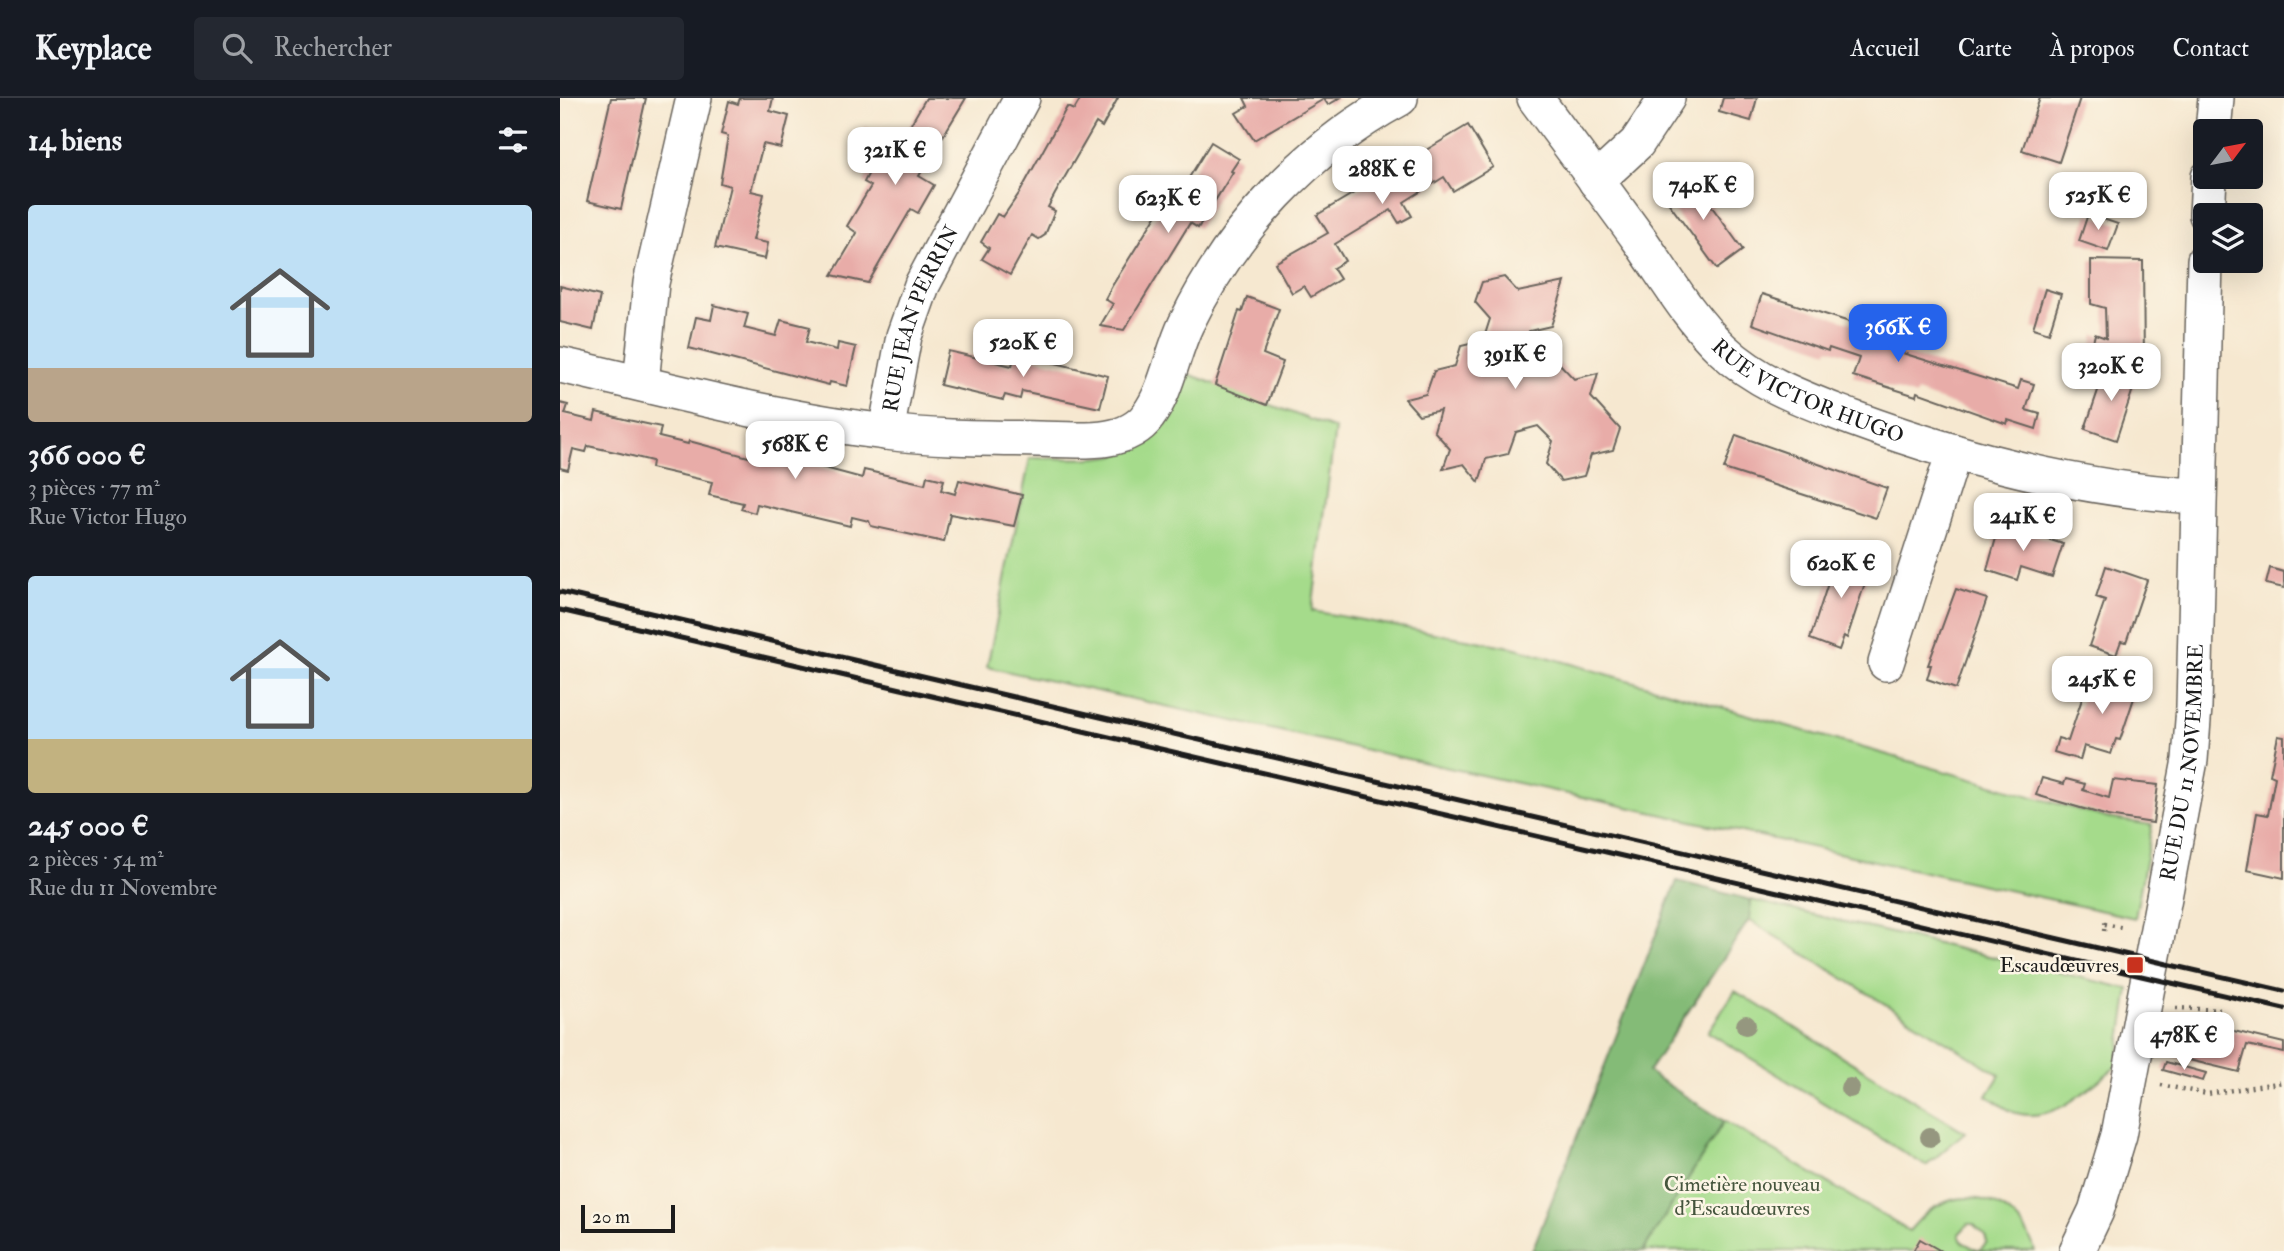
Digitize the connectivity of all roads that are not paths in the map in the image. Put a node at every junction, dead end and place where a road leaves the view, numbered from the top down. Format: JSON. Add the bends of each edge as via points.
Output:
{"nodes":[{"id":1,"x":694,"y":98,"type":"edge"},
{"id":2,"x":1022,"y":98,"type":"edge"},
{"id":3,"x":1400,"y":98,"type":"edge"},
{"id":4,"x":1535,"y":98,"type":"edge"},
{"id":5,"x":1667,"y":98,"type":"edge"},
{"id":6,"x":2216,"y":98,"type":"edge"},
{"id":7,"x":2214,"y":119,"type":"edge"},
{"id":8,"x":1596,"y":181,"type":"junction"},
{"id":9,"x":2205,"y":273,"type":"edge"},
{"id":10,"x":560,"y":365,"type":"edge"},
{"id":11,"x":641,"y":383,"type":"junction"},
{"id":12,"x":886,"y":432,"type":"junction"},
{"id":13,"x":1954,"y":452,"type":"junction"},
{"id":14,"x":2198,"y":496,"type":"junction"},
{"id":15,"x":1886,"y":663,"type":"dead end"},
{"id":16,"x":2077,"y":1251,"type":"edge"}],
"edges":[{"from":1,"to":11,"type":"street","via":[[651,283]]},
{"from":2,"to":12,"type":"street","name":"RUE JEAN PERRIN","via":[[912,310]]},
{"from":3,"to":12,"type":"street","via":[[1319,152],[1245,229],[1224,256],[1186,324],[1147,419],[1124,434],[1096,439]]},
{"from":4,"to":8,"type":"street","name":"RUE VICTOR HUGO"},
{"from":5,"to":8,"type":"street","via":[[1637,144]]},
{"from":6,"to":7,"type":"street"},
{"from":8,"to":13,"type":"street","name":"RUE VICTOR HUGO","via":[[1704,331],[1743,366],[1803,399]]},
{"from":9,"to":14,"type":"street","name":"RUE DU 11 NOVEMBRE"},
{"from":10,"to":11,"type":"street"},
{"from":11,"to":12,"type":"street"},
{"from":13,"to":14,"type":"street","name":"RUE VICTOR HUGO","via":[[2114,489]]},
{"from":13,"to":15,"type":"street"},
{"from":14,"to":16,"type":"street","name":"RUE DU 11 NOVEMBRE","via":[[2190,760],[2107,1179]]}]}
